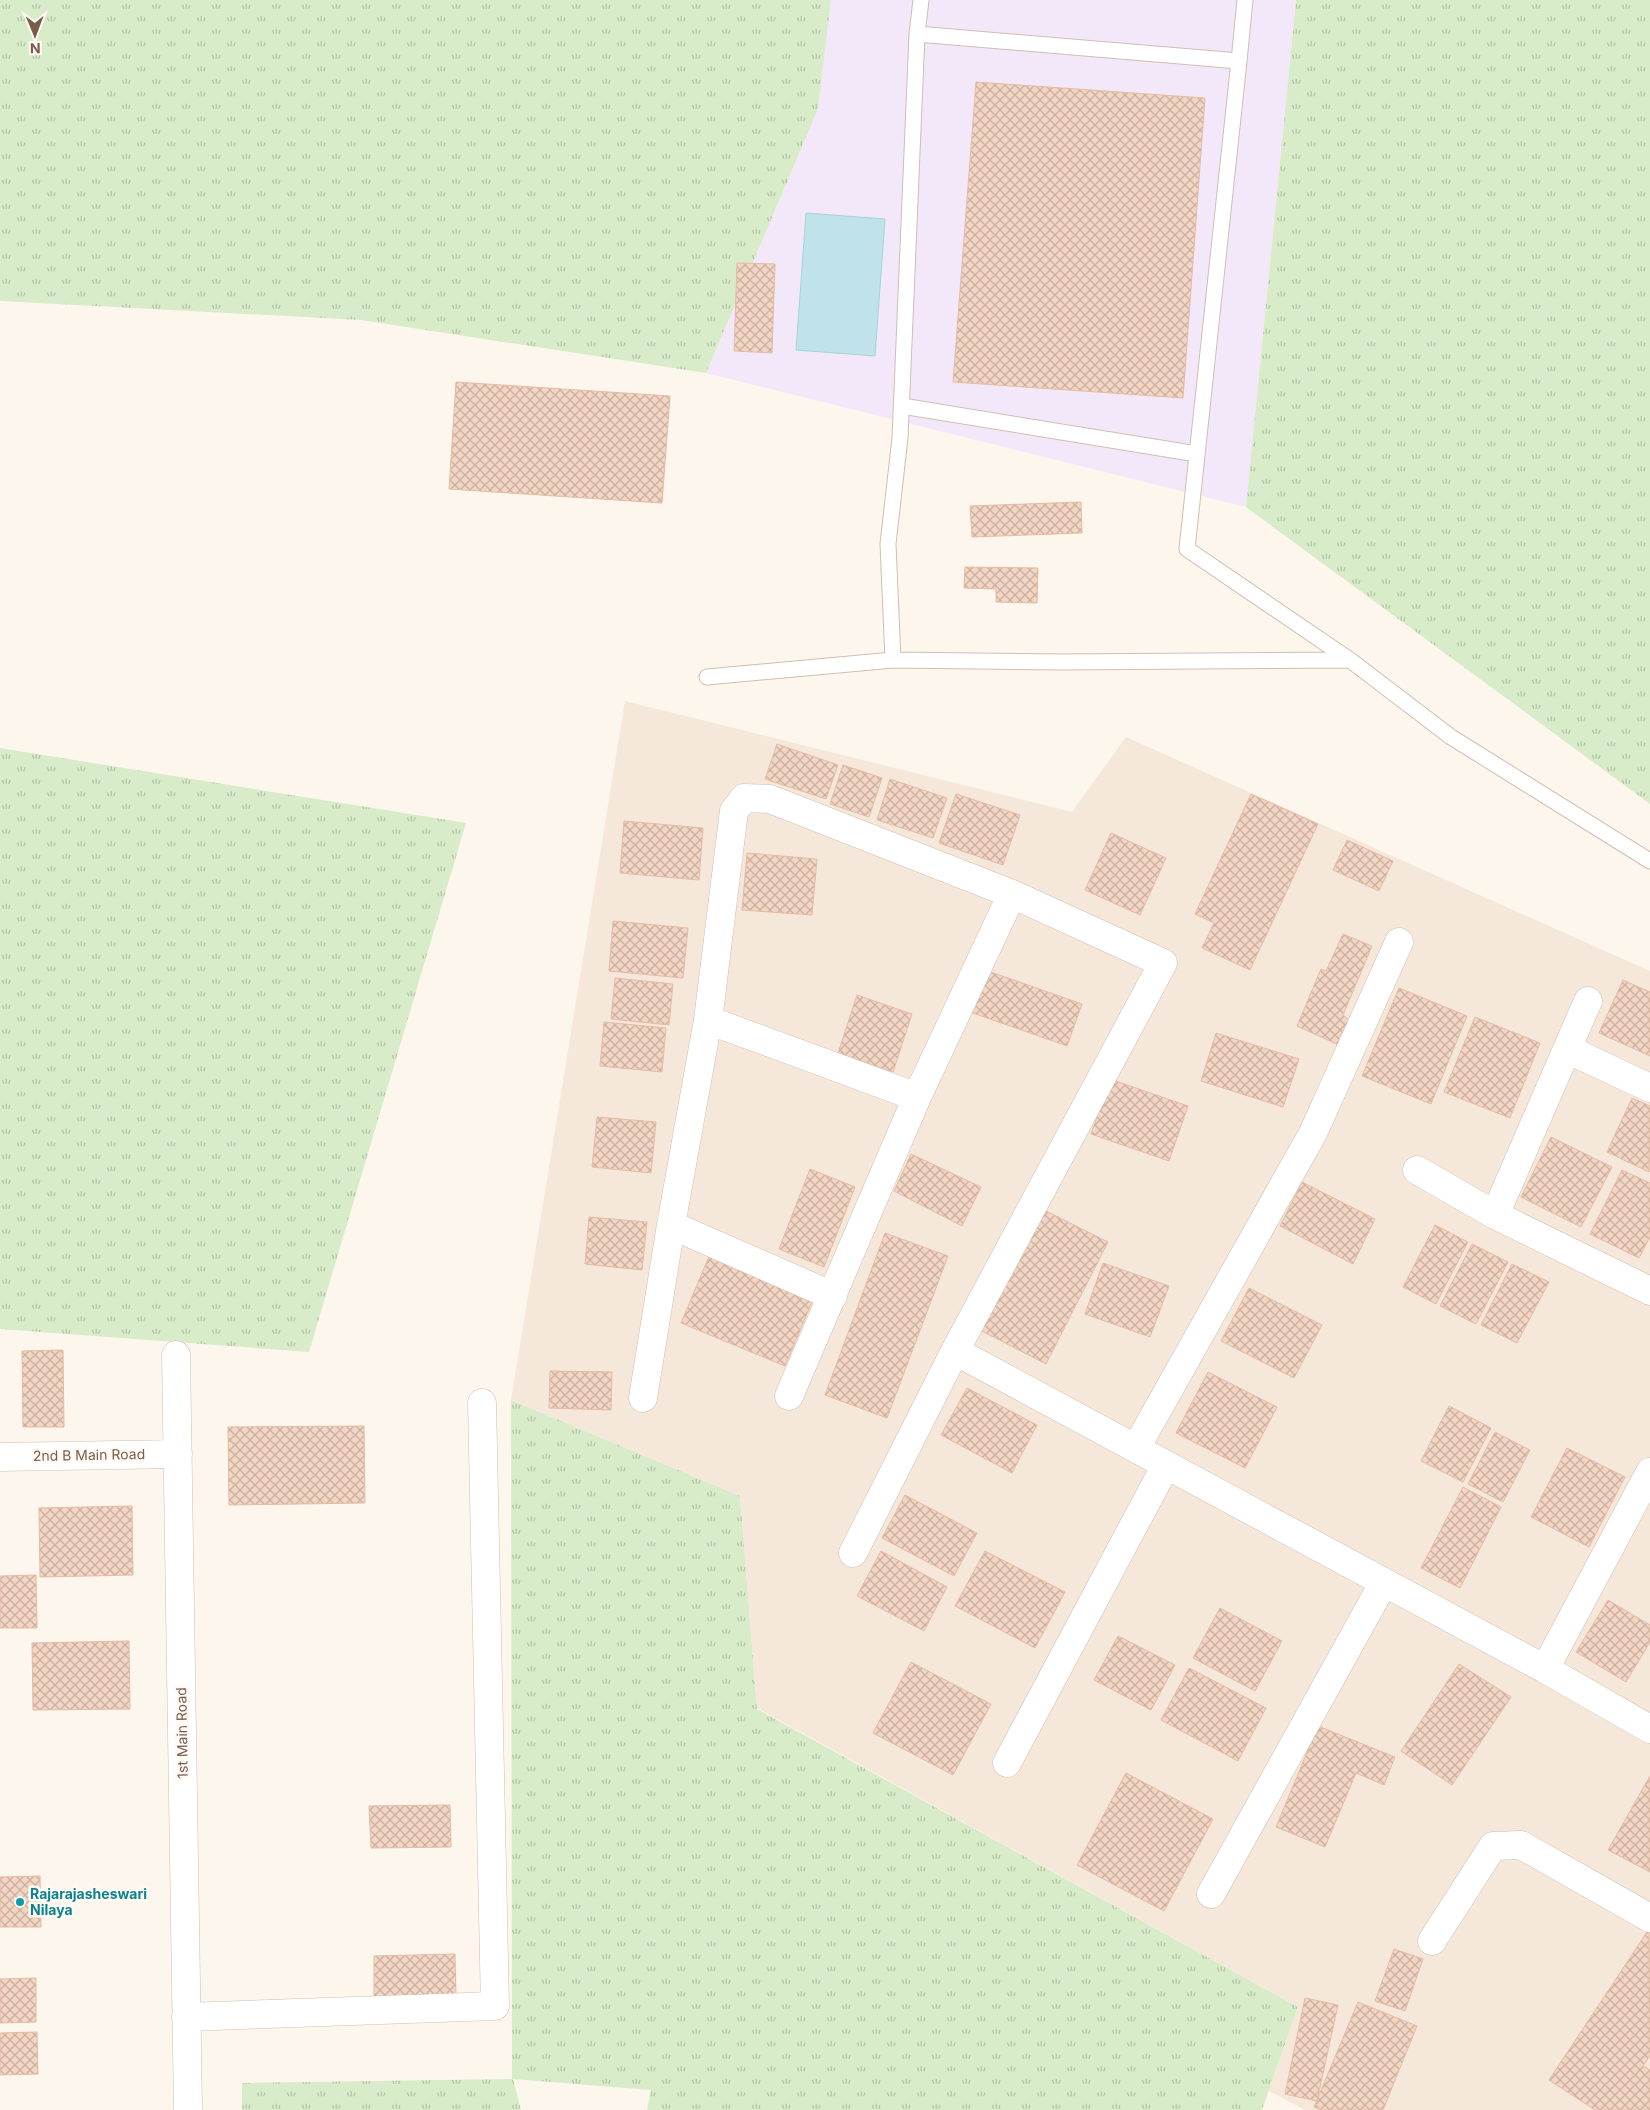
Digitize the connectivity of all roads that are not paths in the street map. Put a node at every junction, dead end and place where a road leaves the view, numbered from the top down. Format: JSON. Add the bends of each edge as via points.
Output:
{"nodes":[{"id":1,"x":921,"y":0,"type":"edge"},
{"id":2,"x":1244,"y":0,"type":"edge"},
{"id":3,"x":917,"y":34,"type":"junction"},
{"id":4,"x":1239,"y":61,"type":"junction"},
{"id":5,"x":902,"y":406,"type":"junction"},
{"id":6,"x":1197,"y":454,"type":"junction"},
{"id":7,"x":892,"y":660,"type":"junction"},
{"id":8,"x":1350,"y":660,"type":"junction"},
{"id":9,"x":707,"y":678,"type":"dead end"},
{"id":10,"x":1650,"y":861,"type":"edge"},
{"id":11,"x":1012,"y":894,"type":"junction"},
{"id":12,"x":1398,"y":942,"type":"dead end"},
{"id":13,"x":1588,"y":1001,"type":"dead end"},
{"id":14,"x":708,"y":1020,"type":"junction"},
{"id":15,"x":1567,"y":1049,"type":"junction"},
{"id":16,"x":1650,"y":1088,"type":"edge"},
{"id":17,"x":917,"y":1097,"type":"junction"},
{"id":18,"x":1417,"y":1170,"type":"dead end"},
{"id":19,"x":1495,"y":1215,"type":"junction"},
{"id":20,"x":670,"y":1225,"type":"junction"},
{"id":21,"x":1650,"y":1291,"type":"edge"},
{"id":22,"x":833,"y":1296,"type":"junction"},
{"id":23,"x":955,"y":1350,"type":"junction"},
{"id":24,"x":176,"y":1355,"type":"dead end"},
{"id":25,"x":789,"y":1396,"type":"dead end"},
{"id":26,"x":643,"y":1398,"type":"dead end"},
{"id":27,"x":482,"y":1403,"type":"dead end"},
{"id":28,"x":1136,"y":1448,"type":"junction"},
{"id":29,"x":178,"y":1454,"type":"junction"},
{"id":30,"x":0,"y":1457,"type":"edge"},
{"id":31,"x":1166,"y":1465,"type":"junction"},
{"id":32,"x":1650,"y":1472,"type":"edge"},
{"id":33,"x":853,"y":1553,"type":"dead end"},
{"id":34,"x":1384,"y":1582,"type":"junction"},
{"id":35,"x":1545,"y":1669,"type":"junction"},
{"id":36,"x":1650,"y":1729,"type":"edge"},
{"id":37,"x":1007,"y":1763,"type":"dead end"},
{"id":38,"x":1211,"y":1894,"type":"dead end"},
{"id":39,"x":1650,"y":1918,"type":"edge"},
{"id":40,"x":1432,"y":1941,"type":"dead end"},
{"id":41,"x":186,"y":2017,"type":"junction"},
{"id":42,"x":188,"y":2110,"type":"edge"}],
"edges":[{"from":1,"to":3,"type":"lane"},
{"from":2,"to":4,"type":"lane"},
{"from":3,"to":4,"type":"lane"},
{"from":3,"to":5,"type":"lane"},
{"from":4,"to":6,"type":"lane"},
{"from":5,"to":6,"type":"lane"},
{"from":5,"to":7,"type":"lane","via":[[888,544]]},
{"from":6,"to":8,"type":"lane","via":[[1187,549]]},
{"from":7,"to":8,"type":"lane"},
{"from":7,"to":9,"type":"lane"},
{"from":8,"to":10,"type":"lane","via":[[1451,737]]},
{"from":11,"to":14,"type":"street","via":[[770,798],[744,798],[734,811]]},
{"from":11,"to":17,"type":"street"},
{"from":11,"to":23,"type":"street","via":[[1164,963]]},
{"from":12,"to":28,"type":"street","via":[[1313,1133]]},
{"from":13,"to":15,"type":"street"},
{"from":14,"to":17,"type":"street"},
{"from":14,"to":20,"type":"street"},
{"from":15,"to":16,"type":"street"},
{"from":15,"to":19,"type":"street"},
{"from":17,"to":22,"type":"street"},
{"from":18,"to":19,"type":"street"},
{"from":19,"to":21,"type":"street"},
{"from":20,"to":22,"type":"street"},
{"from":20,"to":26,"type":"street"},
{"from":22,"to":25,"type":"street"},
{"from":23,"to":28,"type":"street"},
{"from":23,"to":33,"type":"street"},
{"from":24,"to":29,"type":"street","name":"1st Main Road"},
{"from":27,"to":41,"type":"street","via":[[495,2006]]},
{"from":28,"to":31,"type":"street"},
{"from":29,"to":30,"type":"street","name":"2nd B Main Road"},
{"from":29,"to":41,"type":"street","name":"1st Main Road"},
{"from":31,"to":34,"type":"street"},
{"from":31,"to":37,"type":"street"},
{"from":32,"to":35,"type":"street"},
{"from":34,"to":35,"type":"street"},
{"from":34,"to":38,"type":"street"},
{"from":35,"to":36,"type":"street"},
{"from":39,"to":40,"type":"street","via":[[1521,1845],[1493,1846]]},
{"from":41,"to":42,"type":"street","name":"1st Main Road"}]}
